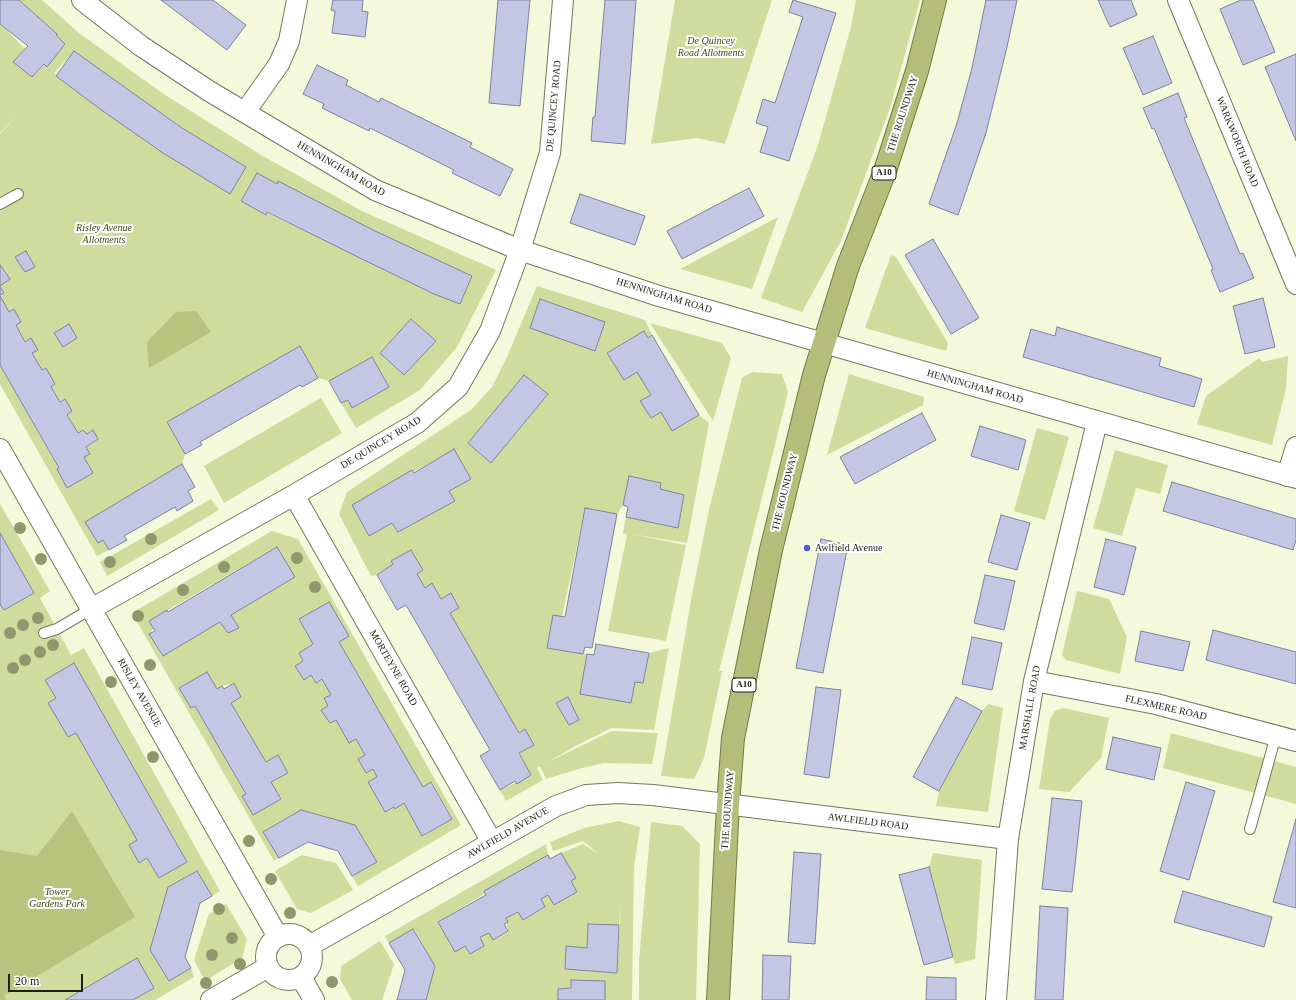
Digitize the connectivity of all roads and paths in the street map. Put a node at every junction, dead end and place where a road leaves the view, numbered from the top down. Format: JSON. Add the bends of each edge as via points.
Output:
{"nodes":[{"id":1,"x":82,"y":0,"type":"edge"},
{"id":2,"x":297,"y":0,"type":"edge"},
{"id":3,"x":563,"y":0,"type":"edge"},
{"id":4,"x":935,"y":0,"type":"edge"},
{"id":5,"x":1178,"y":0,"type":"edge"},
{"id":6,"x":245,"y":112,"type":"junction"},
{"id":7,"x":18,"y":194,"type":"dead end"},
{"id":8,"x":0,"y":204,"type":"edge"},
{"id":9,"x":520,"y":250,"type":"junction"},
{"id":10,"x":1296,"y":284,"type":"edge"},
{"id":11,"x":824,"y":343,"type":"junction"},
{"id":12,"x":1097,"y":422,"type":"junction"},
{"id":13,"x":1296,"y":447,"type":"edge"},
{"id":14,"x":0,"y":449,"type":"edge"},
{"id":15,"x":1292,"y":477,"type":"edge"},
{"id":16,"x":294,"y":495,"type":"junction"},
{"id":17,"x":91,"y":609,"type":"junction"},
{"id":18,"x":44,"y":633,"type":"dead end"},
{"id":19,"x":1034,"y":681,"type":"junction"},
{"id":20,"x":1276,"y":735,"type":"junction"},
{"id":21,"x":1296,"y":741,"type":"edge"},
{"id":22,"x":728,"y":804,"type":"junction"},
{"id":23,"x":1250,"y":829,"type":"dead end"},
{"id":24,"x":1008,"y":839,"type":"junction"},
{"id":25,"x":492,"y":842,"type":"junction"},
{"id":26,"x":278,"y":937,"type":"junction"},
{"id":27,"x":309,"y":946,"type":"junction"},
{"id":28,"x":268,"y":967,"type":"junction"},
{"id":29,"x":301,"y":977,"type":"junction"},
{"id":30,"x":211,"y":1000,"type":"edge"},
{"id":31,"x":314,"y":1000,"type":"edge"},
{"id":32,"x":718,"y":1000,"type":"edge"},
{"id":33,"x":996,"y":1000,"type":"edge"}],
"edges":[{"from":1,"to":6,"type":"street","name":"HENNINGHAM ROAD","via":[[141,46]]},
{"from":2,"to":6,"type":"street","via":[[289,41],[279,64]]},
{"from":3,"to":9,"type":"street","name":"DE QUINCEY ROAD","via":[[550,153]]},
{"from":4,"to":11,"type":"highway","name":"THE ROUNDWAY","number":"A10","via":[[912,85],[884,171],[848,266]]},
{"from":5,"to":10,"type":"street","name":"WARKWORTH ROAD"},
{"from":6,"to":9,"type":"street","name":"HENNINGHAM ROAD","via":[[375,190]]},
{"from":7,"to":8,"type":"lane"},
{"from":9,"to":11,"type":"street","name":"HENNINGHAM ROAD","via":[[659,296]]},
{"from":9,"to":16,"type":"street","name":"DE QUINCEY ROAD","via":[[490,331],[458,387],[417,423]]},
{"from":11,"to":12,"type":"street","name":"HENNINGHAM ROAD"},
{"from":11,"to":22,"type":"highway","name":"THE ROUNDWAY","number":"A10","via":[[770,550],[733,738]]},
{"from":12,"to":15,"type":"street","name":"HENNINGHAM ROAD"},
{"from":12,"to":19,"type":"street","name":"MARSHALL ROAD"},
{"from":13,"to":15,"type":"street"},
{"from":14,"to":17,"type":"street","name":"RISLEY AVENUE"},
{"from":16,"to":17,"type":"street","name":"DE QUINCEY ROAD"},
{"from":16,"to":25,"type":"street","name":"MORTEYNE ROAD"},
{"from":17,"to":18,"type":"lane","via":[[57,629]]},
{"from":17,"to":26,"type":"street","name":"RISLEY AVENUE"},
{"from":19,"to":20,"type":"street","name":"FLEXMERE ROAD","via":[[1156,704]]},
{"from":19,"to":24,"type":"street","name":"MARSHALL ROAD"},
{"from":20,"to":21,"type":"street","name":"FLEXMERE ROAD"},
{"from":20,"to":23,"type":"lane"},
{"from":22,"to":24,"type":"street","name":"AWLFIELD ROAD"},
{"from":22,"to":25,"type":"street","name":"AWLFIELD AVENUE","via":[[653,795],[586,795],[556,806]]},
{"from":22,"to":32,"type":"highway","name":"THE ROUNDWAY","number":"A10"},
{"from":24,"to":33,"type":"street","name":"MARSHALL ROAD"},
{"from":25,"to":27,"type":"street","name":"AWLFIELD AVENUE"},
{"from":26,"to":27,"type":"street","via":[[296,935]]},
{"from":26,"to":28,"type":"street","via":[[271,942],[267,950]]},
{"from":27,"to":29,"type":"street","via":[[311,963]]},
{"from":28,"to":29,"type":"street","via":[[282,980]]},
{"from":28,"to":30,"type":"street"},
{"from":29,"to":31,"type":"street"}]}
